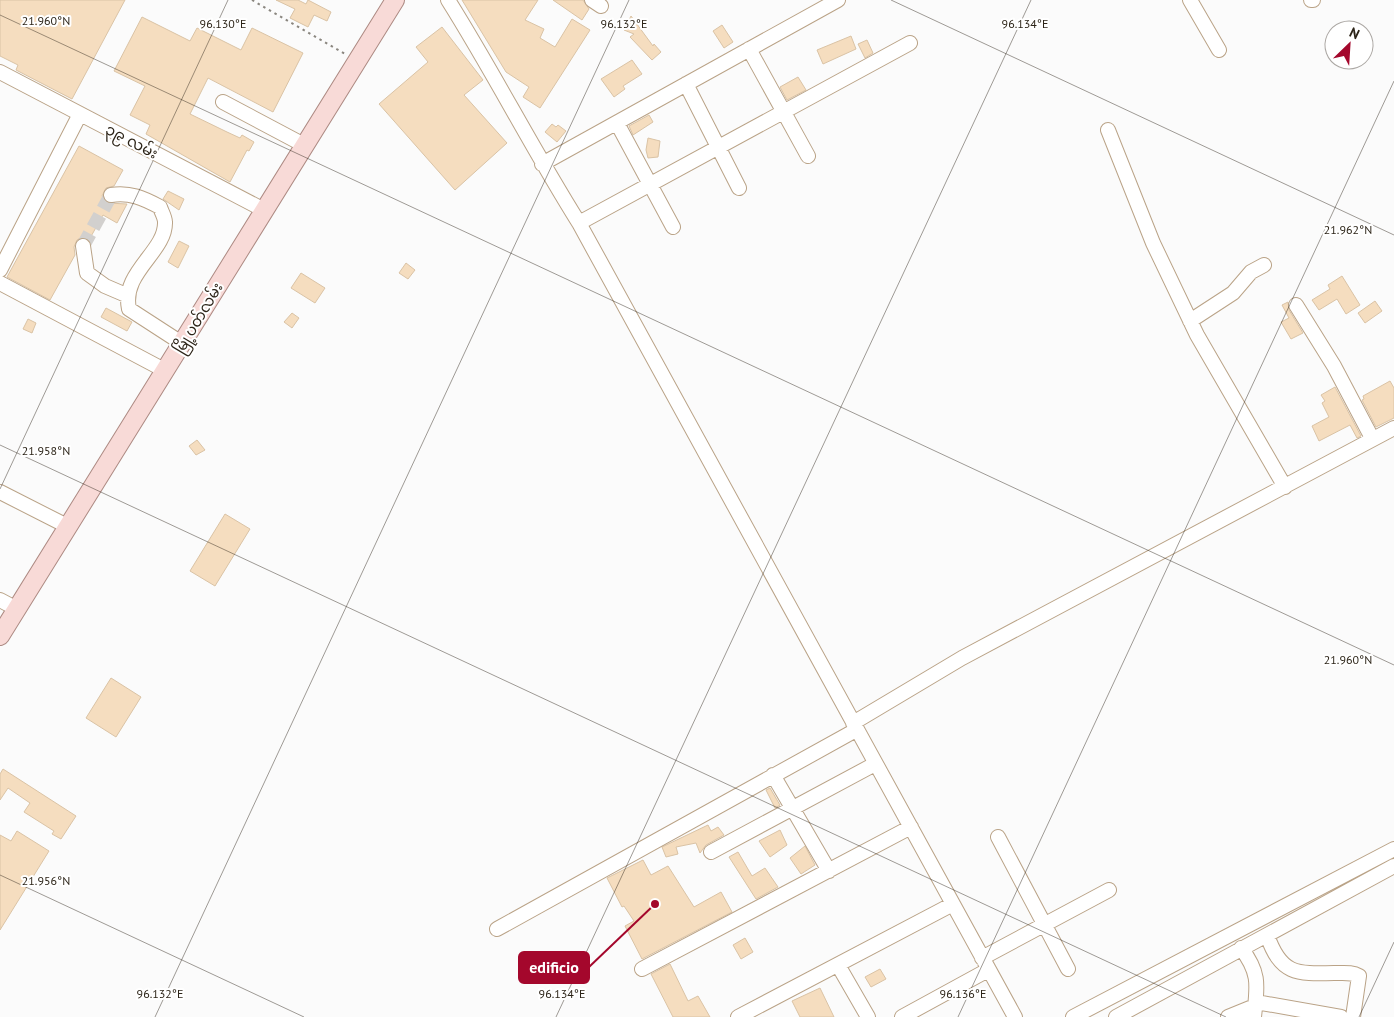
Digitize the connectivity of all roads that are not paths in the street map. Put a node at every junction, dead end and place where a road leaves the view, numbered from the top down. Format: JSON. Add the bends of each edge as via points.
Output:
{"nodes":[{"id":1,"x":395,"y":0,"type":"edge"},
{"id":2,"x":448,"y":0,"type":"edge"},
{"id":3,"x":838,"y":0,"type":"edge"},
{"id":4,"x":1190,"y":0,"type":"edge"},
{"id":5,"x":910,"y":43,"type":"dead end"},
{"id":6,"x":749,"y":49,"type":"junction"},
{"id":7,"x":1219,"y":50,"type":"dead end"},
{"id":8,"x":0,"y":72,"type":"edge"},
{"id":9,"x":686,"y":84,"type":"junction"},
{"id":10,"x":223,"y":102,"type":"dead end"},
{"id":11,"x":782,"y":113,"type":"junction"},
{"id":12,"x":80,"y":114,"type":"junction"},
{"id":13,"x":616,"y":123,"type":"junction"},
{"id":14,"x":1108,"y":130,"type":"dead end"},
{"id":15,"x":304,"y":145,"type":"junction"},
{"id":16,"x":718,"y":148,"type":"junction"},
{"id":17,"x":808,"y":156,"type":"dead end"},
{"id":18,"x":542,"y":164,"type":"junction"},
{"id":19,"x":650,"y":184,"type":"junction"},
{"id":20,"x":739,"y":188,"type":"dead end"},
{"id":21,"x":111,"y":195,"type":"dead end"},
{"id":22,"x":264,"y":210,"type":"junction"},
{"id":23,"x":578,"y":223,"type":"junction"},
{"id":24,"x":673,"y":227,"type":"dead end"},
{"id":25,"x":82,"y":246,"type":"tunnel mouth"},
{"id":26,"x":1264,"y":265,"type":"dead end"},
{"id":27,"x":0,"y":270,"type":"edge"},
{"id":28,"x":0,"y":283,"type":"edge"},
{"id":29,"x":126,"y":295,"type":"junction"},
{"id":30,"x":1296,"y":305,"type":"dead end"},
{"id":31,"x":1190,"y":321,"type":"junction"},
{"id":32,"x":183,"y":344,"type":"junction"},
{"id":33,"x":166,"y":372,"type":"junction"},
{"id":34,"x":1394,"y":428,"type":"edge"},
{"id":35,"x":1372,"y":438,"type":"junction"},
{"id":36,"x":1285,"y":487,"type":"junction"},
{"id":37,"x":0,"y":492,"type":"edge"},
{"id":38,"x":69,"y":526,"type":"junction"},
{"id":39,"x":0,"y":600,"type":"edge"},
{"id":40,"x":17,"y":609,"type":"junction"},
{"id":41,"x":0,"y":636,"type":"edge"},
{"id":42,"x":855,"y":727,"type":"junction"},
{"id":43,"x":875,"y":764,"type":"junction"},
{"id":44,"x":773,"y":775,"type":"junction"},
{"id":45,"x":792,"y":808,"type":"junction"},
{"id":46,"x":911,"y":827,"type":"junction"},
{"id":47,"x":998,"y":837,"type":"dead end"},
{"id":48,"x":1394,"y":849,"type":"edge"},
{"id":49,"x":711,"y":852,"type":"dead end"},
{"id":50,"x":1394,"y":866,"type":"edge"},
{"id":51,"x":829,"y":871,"type":"junction"},
{"id":52,"x":1109,"y":890,"type":"dead end"},
{"id":53,"x":953,"y":904,"type":"junction"},
{"id":54,"x":1044,"y":924,"type":"junction"},
{"id":55,"x":497,"y":929,"type":"dead end"},
{"id":56,"x":1267,"y":934,"type":"junction"},
{"id":57,"x":1241,"y":948,"type":"junction"},
{"id":58,"x":838,"y":964,"type":"junction"},
{"id":59,"x":985,"y":964,"type":"junction"},
{"id":60,"x":642,"y":969,"type":"dead end"},
{"id":61,"x":1068,"y":970,"type":"dead end"},
{"id":62,"x":1255,"y":1008,"type":"edge"},
{"id":63,"x":1120,"y":1009,"type":"edge"},
{"id":64,"x":1077,"y":1016,"type":"edge"},
{"id":65,"x":738,"y":1017,"type":"edge"},
{"id":66,"x":868,"y":1017,"type":"edge"},
{"id":67,"x":902,"y":1017,"type":"edge"},
{"id":68,"x":1014,"y":1017,"type":"edge"},
{"id":69,"x":1228,"y":1017,"type":"edge"},
{"id":70,"x":1341,"y":1017,"type":"edge"},
{"id":71,"x":1353,"y":1017,"type":"edge"}],
"edges":[{"from":1,"to":15,"type":"main road","name":"မြို့ပတ်လမ်း"},
{"from":2,"to":18,"type":"street"},
{"from":3,"to":6,"type":"street"},
{"from":4,"to":7,"type":"street"},
{"from":5,"to":11,"type":"street"},
{"from":6,"to":9,"type":"street"},
{"from":6,"to":11,"type":"street"},
{"from":8,"to":12,"type":"street","name":"၃၉ လမ်း"},
{"from":9,"to":13,"type":"street"},
{"from":9,"to":16,"type":"street"},
{"from":10,"to":15,"type":"street"},
{"from":11,"to":16,"type":"street"},
{"from":11,"to":17,"type":"street"},
{"from":12,"to":22,"type":"street","name":"၃၉ လမ်း"},
{"from":12,"to":27,"type":"street"},
{"from":13,"to":18,"type":"street"},
{"from":13,"to":19,"type":"street"},
{"from":14,"to":31,"type":"street","via":[[1153,244]]},
{"from":15,"to":22,"type":"main road","name":"မြို့ပတ်လမ်း"},
{"from":16,"to":19,"type":"street"},
{"from":16,"to":20,"type":"street"},
{"from":18,"to":23,"type":"street"},
{"from":19,"to":23,"type":"street"},
{"from":19,"to":24,"type":"street"},
{"from":21,"to":29,"type":"street","via":[[125,193],[160,207],[165,222],[160,240],[136,274]]},
{"from":22,"to":32,"type":"main road","name":"မြို့ပတ်လမ်း"},
{"from":23,"to":42,"type":"street"},
{"from":25,"to":29,"type":"street","via":[[87,273]]},
{"from":26,"to":31,"type":"street","via":[[1251,272],[1233,293]]},
{"from":28,"to":33,"type":"street"},
{"from":29,"to":32,"type":"street","via":[[129,309]]},
{"from":30,"to":35,"type":"street","via":[[1334,366]]},
{"from":31,"to":36,"type":"street"},
{"from":32,"to":33,"type":"main road","name":"မြို့ပတ်လမ်း"},
{"from":33,"to":38,"type":"main road","name":"မြို့ပတ်လမ်း"},
{"from":34,"to":35,"type":"street"},
{"from":35,"to":36,"type":"street"},
{"from":36,"to":42,"type":"street","via":[[978,650]]},
{"from":37,"to":38,"type":"street"},
{"from":38,"to":40,"type":"main road","name":"မြို့ပတ်လမ်း"},
{"from":39,"to":40,"type":"street"},
{"from":40,"to":41,"type":"main road","name":"မြို့ပတ်လမ်း"},
{"from":42,"to":43,"type":"street"},
{"from":42,"to":44,"type":"street"},
{"from":43,"to":45,"type":"street"},
{"from":43,"to":46,"type":"street"},
{"from":44,"to":45,"type":"street"},
{"from":44,"to":55,"type":"street"},
{"from":45,"to":49,"type":"street"},
{"from":45,"to":51,"type":"street"},
{"from":46,"to":51,"type":"street"},
{"from":46,"to":53,"type":"street"},
{"from":47,"to":54,"type":"street"},
{"from":48,"to":63,"type":"street"},
{"from":50,"to":56,"type":"street"},
{"from":51,"to":60,"type":"street"},
{"from":52,"to":54,"type":"street"},
{"from":53,"to":58,"type":"street"},
{"from":53,"to":59,"type":"street"},
{"from":54,"to":59,"type":"street"},
{"from":54,"to":61,"type":"street"},
{"from":56,"to":57,"type":"street"},
{"from":56,"to":71,"type":"street","via":[[1274,954],[1283,965],[1297,971],[1359,976]]},
{"from":57,"to":62,"type":"street","via":[[1256,972]]},
{"from":57,"to":63,"type":"street"},
{"from":58,"to":65,"type":"street"},
{"from":58,"to":66,"type":"street"},
{"from":59,"to":67,"type":"street"},
{"from":59,"to":68,"type":"street"},
{"from":62,"to":69,"type":"street"},
{"from":62,"to":70,"type":"street"},
{"from":63,"to":64,"type":"street"}]}
